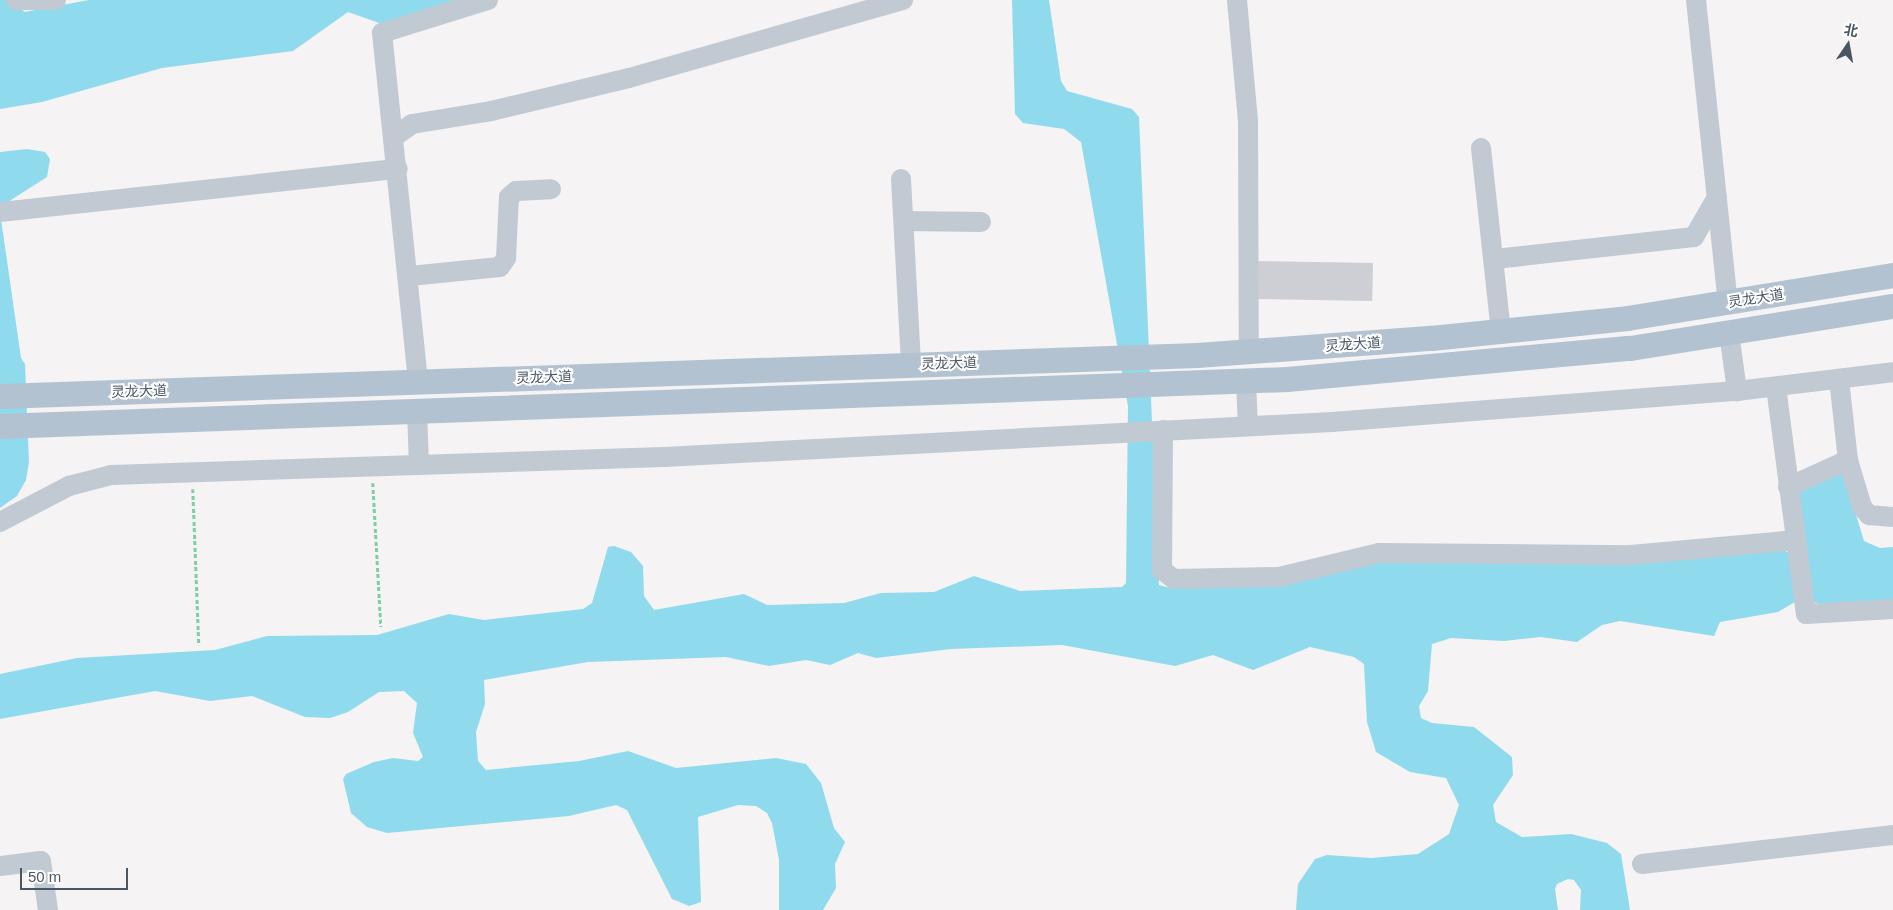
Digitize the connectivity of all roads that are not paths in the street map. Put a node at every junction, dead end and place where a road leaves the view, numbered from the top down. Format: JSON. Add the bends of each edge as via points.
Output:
{"nodes":[{"id":1,"x":16,"y":0,"type":"edge"},
{"id":2,"x":56,"y":0,"type":"edge"},
{"id":3,"x":488,"y":0,"type":"edge"},
{"id":4,"x":903,"y":0,"type":"edge"},
{"id":5,"x":1237,"y":0,"type":"edge"},
{"id":6,"x":1696,"y":0,"type":"edge"},
{"id":7,"x":395,"y":136,"type":"junction"},
{"id":8,"x":1481,"y":148,"type":"dead end"},
{"id":9,"x":398,"y":169,"type":"junction"},
{"id":10,"x":901,"y":178,"type":"dead end"},
{"id":11,"x":551,"y":189,"type":"dead end"},
{"id":12,"x":1717,"y":198,"type":"junction"},
{"id":13,"x":2,"y":212,"type":"edge"},
{"id":14,"x":904,"y":221,"type":"junction"},
{"id":15,"x":980,"y":222,"type":"dead end"},
{"id":16,"x":1495,"y":259,"type":"junction"},
{"id":17,"x":410,"y":276,"type":"junction"},
{"id":18,"x":1893,"y":276,"type":"edge"},
{"id":19,"x":1728,"y":303,"type":"junction"},
{"id":20,"x":1893,"y":306,"type":"edge"},
{"id":21,"x":1501,"y":332,"type":"junction"},
{"id":22,"x":1729,"y":333,"type":"junction"},
{"id":23,"x":1249,"y":351,"type":"junction"},
{"id":24,"x":910,"y":364,"type":"junction"},
{"id":25,"x":1893,"y":372,"type":"edge"},
{"id":26,"x":1839,"y":379,"type":"junction"},
{"id":27,"x":418,"y":382,"type":"junction"},
{"id":28,"x":1246,"y":382,"type":"junction"},
{"id":29,"x":1776,"y":386,"type":"junction"},
{"id":30,"x":1737,"y":391,"type":"junction"},
{"id":31,"x":0,"y":396,"type":"edge"},
{"id":32,"x":418,"y":412,"type":"junction"},
{"id":33,"x":0,"y":426,"type":"edge"},
{"id":34,"x":1248,"y":426,"type":"junction"},
{"id":35,"x":1160,"y":430,"type":"junction"},
{"id":36,"x":1848,"y":460,"type":"junction"},
{"id":37,"x":419,"y":465,"type":"junction"},
{"id":38,"x":1788,"y":487,"type":"junction"},
{"id":39,"x":1893,"y":517,"type":"edge"},
{"id":40,"x":0,"y":522,"type":"edge"},
{"id":41,"x":1795,"y":546,"type":"junction"},
{"id":42,"x":1893,"y":609,"type":"edge"},
{"id":43,"x":1893,"y":835,"type":"edge"},
{"id":44,"x":1642,"y":864,"type":"dead end"},
{"id":45,"x":0,"y":866,"type":"edge"},
{"id":46,"x":48,"y":910,"type":"edge"}],
"edges":[{"from":1,"to":2,"type":"street"},
{"from":3,"to":7,"type":"street","via":[[382,34]]},
{"from":4,"to":7,"type":"street","via":[[630,78],[491,111],[412,124]]},
{"from":5,"to":23,"type":"street","via":[[1248,122]]},
{"from":6,"to":12,"type":"street"},
{"from":7,"to":9,"type":"street"},
{"from":8,"to":16,"type":"street"},
{"from":9,"to":13,"type":"street"},
{"from":9,"to":17,"type":"street"},
{"from":10,"to":14,"type":"street"},
{"from":11,"to":17,"type":"street","via":[[516,190],[509,197],[506,258],[500,267]]},
{"from":12,"to":16,"type":"street","via":[[1694,238]]},
{"from":12,"to":19,"type":"street"},
{"from":14,"to":15,"type":"street"},
{"from":14,"to":24,"type":"street"},
{"from":16,"to":21,"type":"street"},
{"from":17,"to":27,"type":"street"},
{"from":18,"to":19,"type":"main road","name":"灵龙大道"},
{"from":19,"to":21,"type":"main road","name":"灵龙大道"},
{"from":20,"to":22,"type":"main road"},
{"from":21,"to":23,"type":"main road","name":"灵龙大道"},
{"from":22,"to":28,"type":"main road","via":[[1492,363]]},
{"from":22,"to":30,"type":"street"},
{"from":23,"to":24,"type":"main road","name":"灵龙大道"},
{"from":24,"to":27,"type":"main road","name":"灵龙大道"},
{"from":25,"to":26,"type":"street"},
{"from":26,"to":29,"type":"street"},
{"from":26,"to":36,"type":"street"},
{"from":27,"to":31,"type":"main road","name":"灵龙大道"},
{"from":28,"to":32,"type":"main road"},
{"from":28,"to":34,"type":"street"},
{"from":29,"to":30,"type":"street"},
{"from":29,"to":38,"type":"street"},
{"from":30,"to":34,"type":"street"},
{"from":32,"to":33,"type":"main road"},
{"from":32,"to":37,"type":"street"},
{"from":34,"to":35,"type":"street"},
{"from":35,"to":37,"type":"street","via":[[664,457]]},
{"from":35,"to":41,"type":"street","via":[[1162,570],[1179,580],[1279,577],[1379,553],[1631,555]]},
{"from":36,"to":38,"type":"street"},
{"from":36,"to":39,"type":"street","via":[[1862,507],[1869,515]]},
{"from":37,"to":40,"type":"street","via":[[111,475],[82,481]]},
{"from":38,"to":41,"type":"street"},
{"from":41,"to":42,"type":"street","via":[[1804,607]]},
{"from":43,"to":44,"type":"street"},
{"from":45,"to":46,"type":"street","via":[[41,861]]}]}
